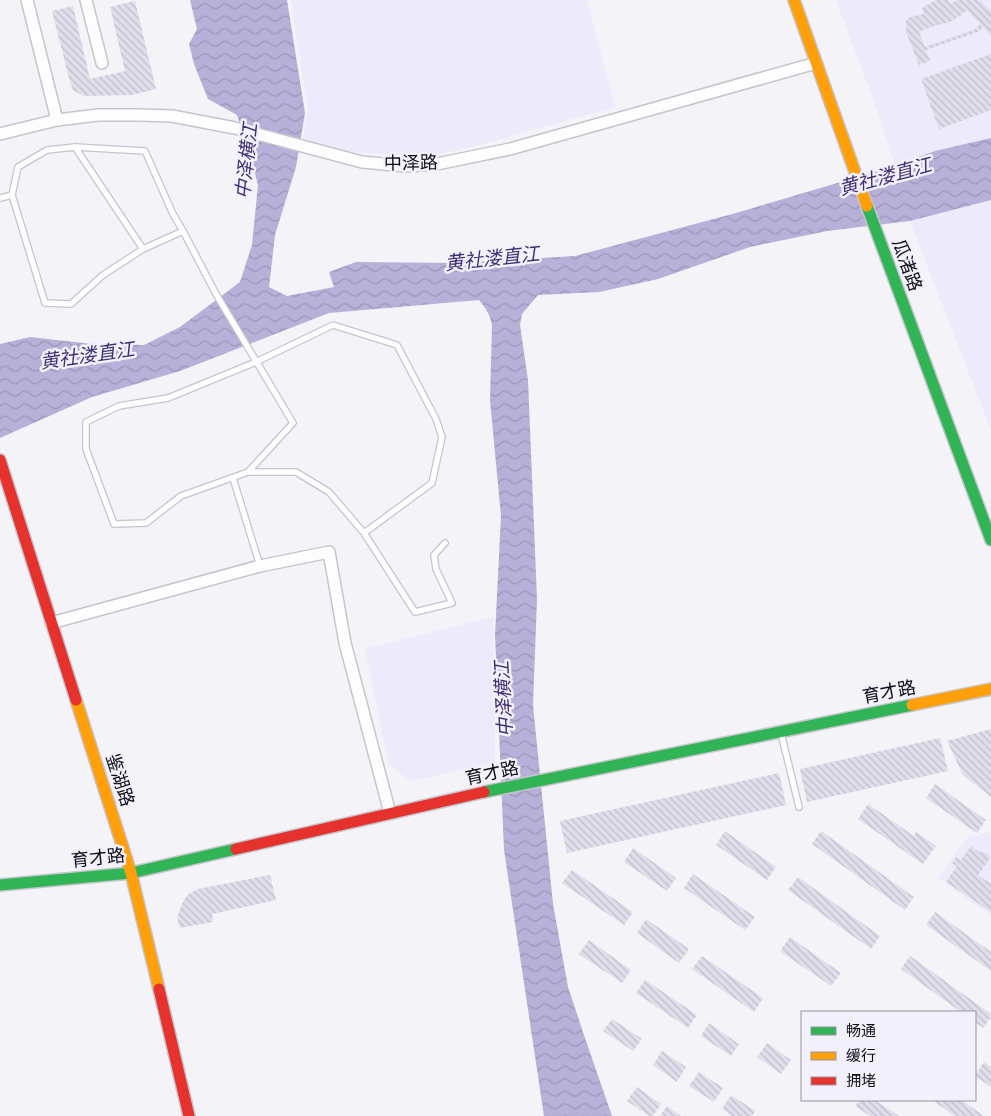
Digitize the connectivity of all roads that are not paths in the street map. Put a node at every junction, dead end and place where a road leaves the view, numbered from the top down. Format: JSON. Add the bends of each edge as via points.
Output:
{"nodes":[{"id":1,"x":29,"y":0,"type":"edge"},
{"id":2,"x":86,"y":0,"type":"edge"},
{"id":3,"x":794,"y":0,"type":"edge"},
{"id":4,"x":102,"y":63,"type":"dead end"},
{"id":5,"x":816,"y":63,"type":"junction"},
{"id":6,"x":57,"y":120,"type":"junction"},
{"id":7,"x":0,"y":134,"type":"edge"},
{"id":8,"x":75,"y":147,"type":"junction"},
{"id":9,"x":12,"y":195,"type":"junction"},
{"id":10,"x":0,"y":198,"type":"edge"},
{"id":11,"x":184,"y":231,"type":"junction"},
{"id":12,"x":143,"y":249,"type":"junction"},
{"id":13,"x":256,"y":362,"type":"junction"},
{"id":14,"x":0,"y":460,"type":"edge"},
{"id":15,"x":248,"y":472,"type":"junction"},
{"id":16,"x":233,"y":478,"type":"junction"},
{"id":17,"x":364,"y":533,"type":"junction"},
{"id":18,"x":991,"y":540,"type":"edge"},
{"id":19,"x":445,"y":543,"type":"dead end"},
{"id":20,"x":260,"y":566,"type":"junction"},
{"id":21,"x":51,"y":623,"type":"junction"},
{"id":22,"x":991,"y":689,"type":"edge"},
{"id":23,"x":781,"y":731,"type":"junction"},
{"id":24,"x":799,"y":807,"type":"dead end"},
{"id":25,"x":390,"y":813,"type":"junction"},
{"id":26,"x":131,"y":873,"type":"junction"},
{"id":27,"x":0,"y":885,"type":"edge"},
{"id":28,"x":189,"y":1116,"type":"edge"}],
"edges":[{"from":1,"to":6,"type":"street"},
{"from":2,"to":4,"type":"street"},
{"from":3,"to":5,"type":"street","name":"瓜渚路"},
{"from":5,"to":6,"type":"street","name":"中泽路","via":[[510,149],[437,164],[406,166],[362,162],[235,128],[172,116],[98,115]]},
{"from":5,"to":18,"type":"street","name":"瓜渚路"},
{"from":6,"to":7,"type":"street","name":"中泽路"},
{"from":8,"to":9,"type":"lane","via":[[47,150],[18,166]]},
{"from":8,"to":11,"type":"lane","via":[[145,152],[172,214]]},
{"from":8,"to":12,"type":"lane"},
{"from":9,"to":10,"type":"lane"},
{"from":9,"to":12,"type":"lane","via":[[44,303],[71,304],[103,275]]},
{"from":11,"to":12,"type":"lane"},
{"from":11,"to":13,"type":"lane"},
{"from":13,"to":15,"type":"lane","via":[[293,423]]},
{"from":13,"to":16,"type":"lane","via":[[168,398],[119,406],[86,422],[86,449],[114,524],[146,523],[181,496]]},
{"from":13,"to":17,"type":"lane","via":[[333,325],[397,345],[436,419],[442,437],[432,483]]},
{"from":14,"to":21,"type":"street","name":"鉴湖路"},
{"from":15,"to":16,"type":"lane"},
{"from":15,"to":17,"type":"lane","via":[[296,472],[329,492]]},
{"from":16,"to":20,"type":"lane"},
{"from":17,"to":19,"type":"lane","via":[[415,612],[452,603],[436,569],[434,555]]},
{"from":20,"to":21,"type":"street"},
{"from":20,"to":25,"type":"street","via":[[329,552],[345,643]]},
{"from":21,"to":26,"type":"street","name":"鉴湖路"},
{"from":22,"to":23,"type":"street","name":"育才路"},
{"from":23,"to":24,"type":"lane"},
{"from":23,"to":25,"type":"street","name":"育才路"},
{"from":25,"to":26,"type":"street","name":"育才路"},
{"from":26,"to":27,"type":"street","name":"育才路"},
{"from":26,"to":28,"type":"street","name":"鉴湖路"}]}
